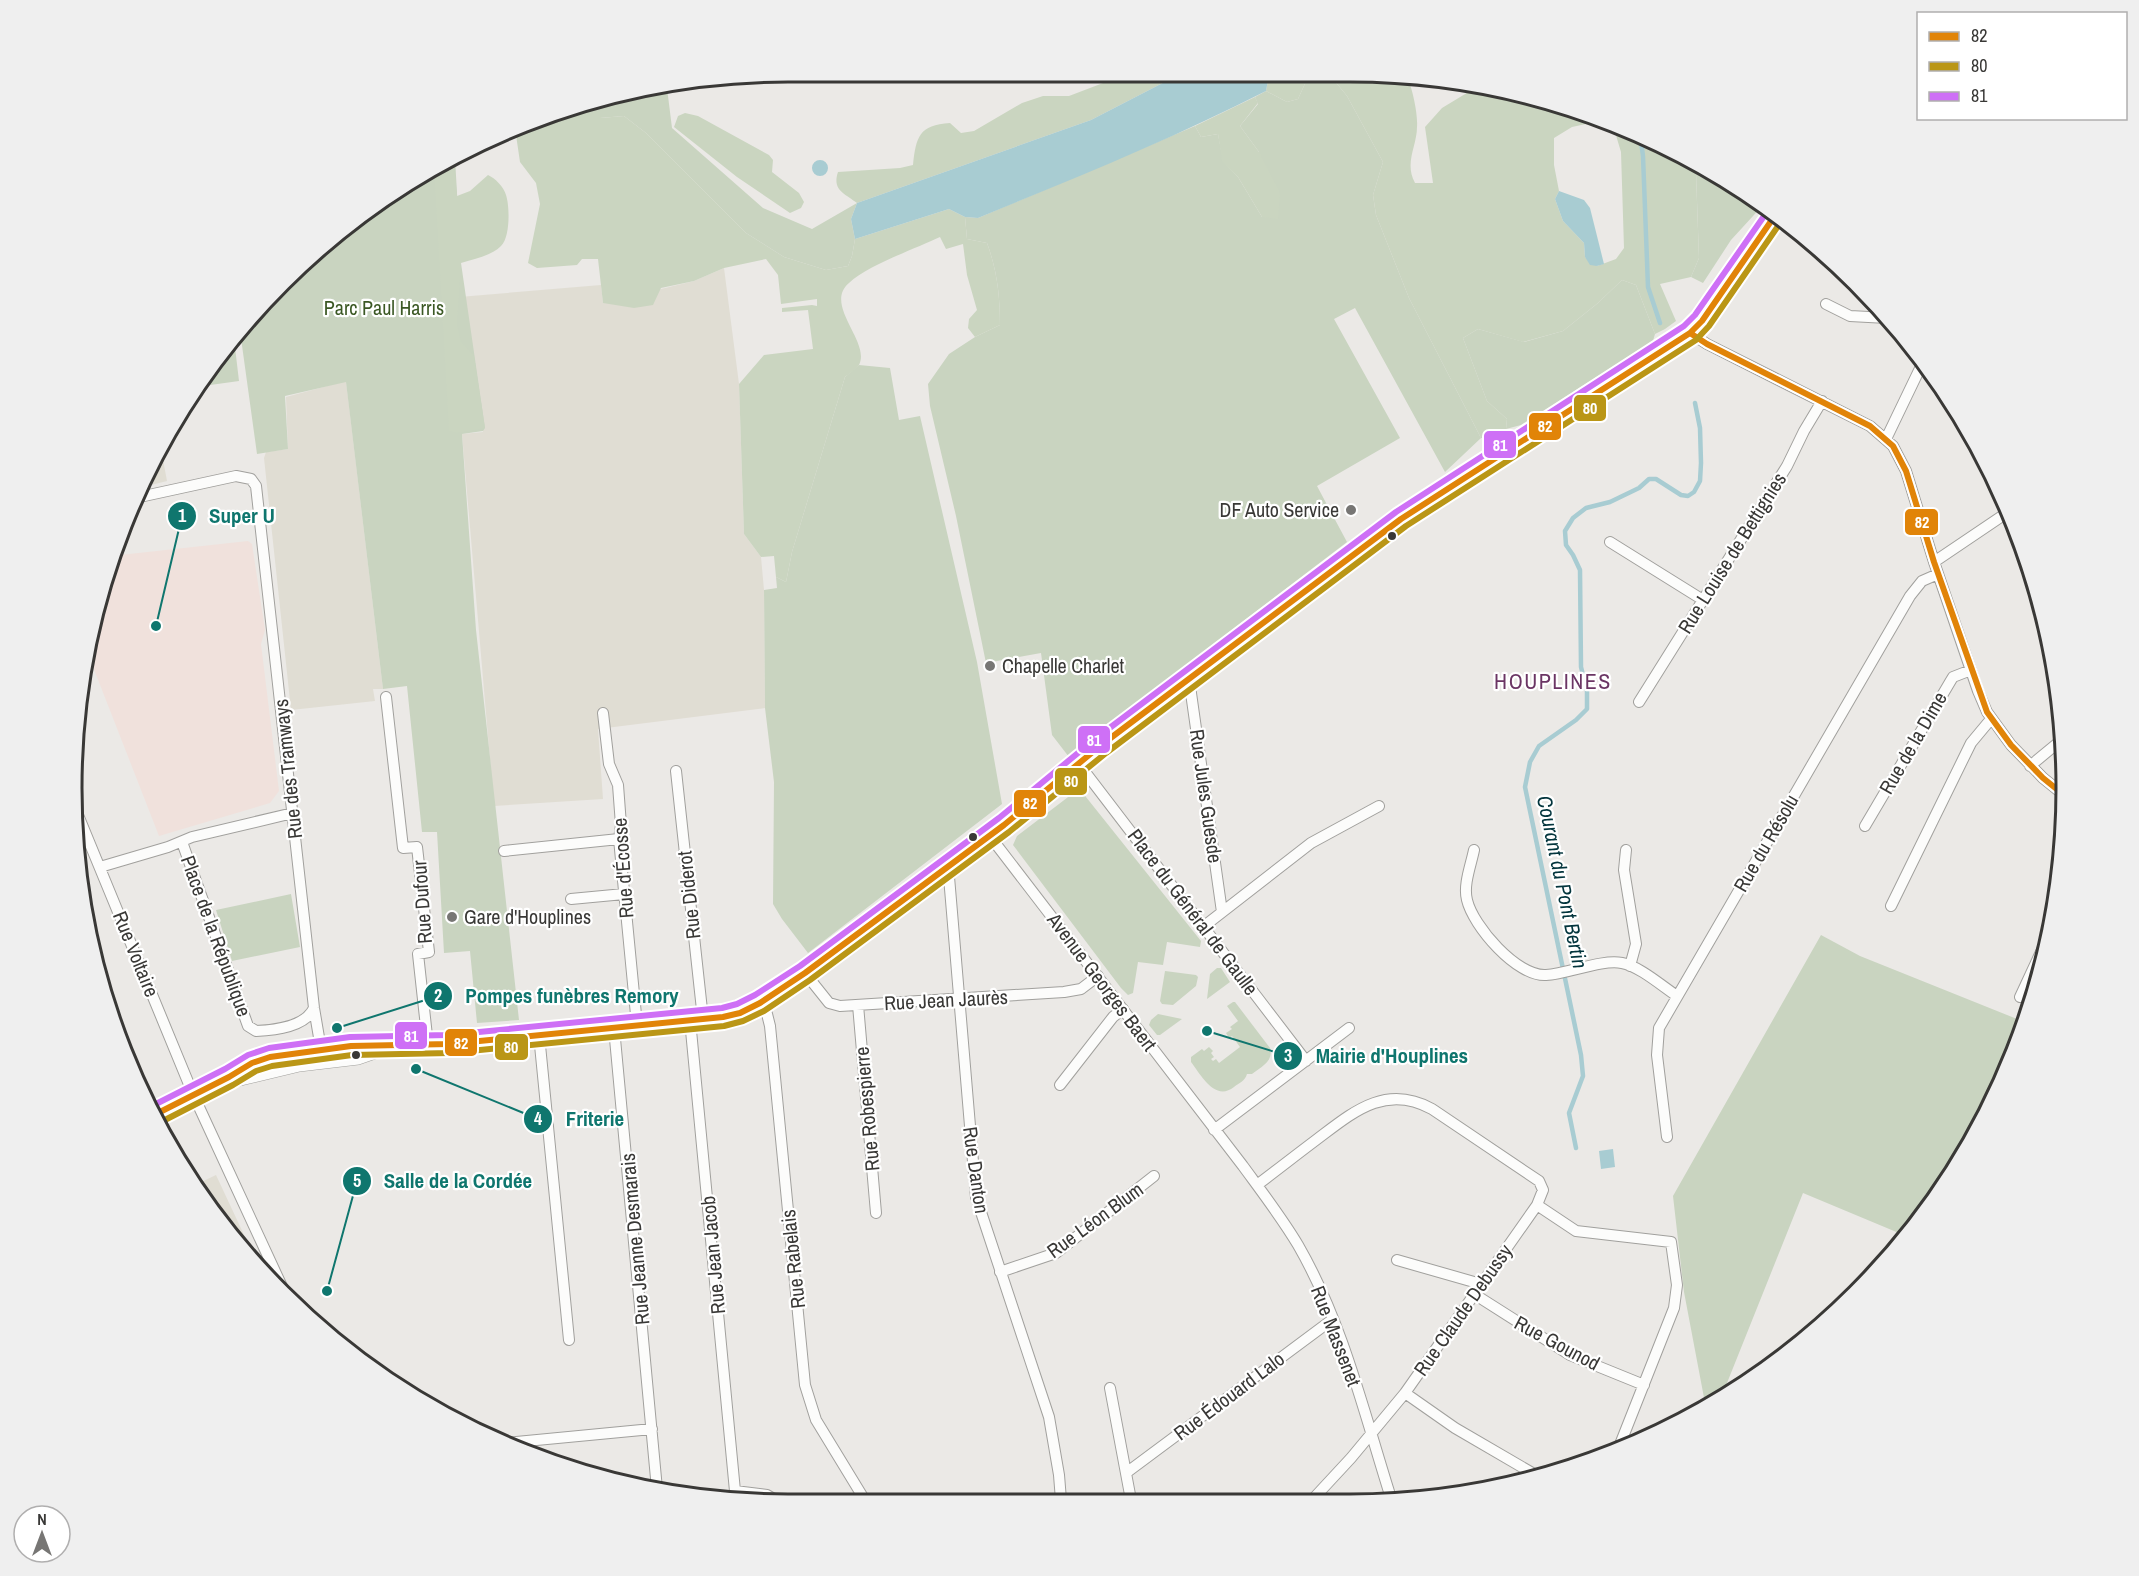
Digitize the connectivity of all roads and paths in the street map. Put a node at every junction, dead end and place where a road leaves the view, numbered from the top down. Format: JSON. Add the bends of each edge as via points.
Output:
{"nodes":[{"id":1,"x":1771,"y":221,"type":"edge"},
{"id":2,"x":1826,"y":304,"type":"dead end"},
{"id":3,"x":1876,"y":317,"type":"edge"},
{"id":4,"x":1690,"y":333,"type":"junction"},
{"id":5,"x":1919,"y":370,"type":"edge"},
{"id":6,"x":1822,"y":401,"type":"junction"},
{"id":7,"x":1886,"y":439,"type":"junction"},
{"id":8,"x":146,"y":496,"type":"edge"},
{"id":9,"x":2002,"y":516,"type":"edge"},
{"id":10,"x":1610,"y":542,"type":"dead end"},
{"id":11,"x":1934,"y":562,"type":"junction"},
{"id":12,"x":1938,"y":573,"type":"junction"},
{"id":13,"x":1702,"y":600,"type":"junction"},
{"id":14,"x":1971,"y":670,"type":"junction"},
{"id":15,"x":1189,"y":680,"type":"junction"},
{"id":16,"x":386,"y":697,"type":"dead end"},
{"id":17,"x":1639,"y":702,"type":"dead end"},
{"id":18,"x":603,"y":713,"type":"dead end"},
{"id":19,"x":1991,"y":719,"type":"junction"},
{"id":20,"x":2055,"y":745,"type":"edge"},
{"id":21,"x":1079,"y":764,"type":"junction"},
{"id":22,"x":2030,"y":766,"type":"junction"},
{"id":23,"x":676,"y":771,"type":"dead end"},
{"id":24,"x":2056,"y":788,"type":"edge"},
{"id":25,"x":1379,"y":806,"type":"dead end"},
{"id":26,"x":293,"y":813,"type":"junction"},
{"id":27,"x":1865,"y":826,"type":"dead end"},
{"id":28,"x":84,"y":829,"type":"edge"},
{"id":29,"x":989,"y":835,"type":"junction"},
{"id":30,"x":619,"y":839,"type":"junction"},
{"id":31,"x":182,"y":842,"type":"junction"},
{"id":32,"x":1474,"y":850,"type":"dead end"},
{"id":33,"x":1626,"y":850,"type":"dead end"},
{"id":34,"x":504,"y":851,"type":"dead end"},
{"id":35,"x":948,"y":865,"type":"junction"},
{"id":36,"x":100,"y":867,"type":"junction"},
{"id":37,"x":624,"y":894,"type":"junction"},
{"id":38,"x":571,"y":899,"type":"dead end"},
{"id":39,"x":1891,"y":906,"type":"dead end"},
{"id":40,"x":1222,"y":912,"type":"junction"},
{"id":41,"x":1203,"y":927,"type":"junction"},
{"id":42,"x":1630,"y":966,"type":"junction"},
{"id":43,"x":2032,"y":972,"type":"edge"},
{"id":44,"x":805,"y":973,"type":"junction"},
{"id":45,"x":1098,"y":976,"type":"junction"},
{"id":46,"x":1677,"y":996,"type":"junction"},
{"id":47,"x":2020,"y":997,"type":"dead end"},
{"id":48,"x":959,"y":1000,"type":"junction"},
{"id":49,"x":760,"y":1003,"type":"junction"},
{"id":50,"x":858,"y":1005,"type":"junction"},
{"id":51,"x":314,"y":1008,"type":"junction"},
{"id":52,"x":1123,"y":1009,"type":"junction"},
{"id":53,"x":697,"y":1019,"type":"junction"},
{"id":54,"x":637,"y":1025,"type":"junction"},
{"id":55,"x":614,"y":1028,"type":"junction"},
{"id":56,"x":1349,"y":1028,"type":"dead end"},
{"id":57,"x":539,"y":1035,"type":"junction"},
{"id":58,"x":428,"y":1045,"type":"junction"},
{"id":59,"x":322,"y":1055,"type":"junction"},
{"id":60,"x":1306,"y":1060,"type":"junction"},
{"id":61,"x":1060,"y":1085,"type":"dead end"},
{"id":62,"x":193,"y":1094,"type":"junction"},
{"id":63,"x":161,"y":1111,"type":"edge"},
{"id":64,"x":1214,"y":1130,"type":"junction"},
{"id":65,"x":1667,"y":1137,"type":"dead end"},
{"id":66,"x":1154,"y":1176,"type":"dead end"},
{"id":67,"x":1257,"y":1185,"type":"junction"},
{"id":68,"x":1537,"y":1205,"type":"junction"},
{"id":69,"x":876,"y":1213,"type":"dead end"},
{"id":70,"x":1397,"y":1260,"type":"dead end"},
{"id":71,"x":275,"y":1272,"type":"edge"},
{"id":72,"x":1000,"y":1272,"type":"junction"},
{"id":73,"x":1481,"y":1284,"type":"junction"},
{"id":74,"x":1474,"y":1294,"type":"junction"},
{"id":75,"x":1333,"y":1319,"type":"junction"},
{"id":76,"x":569,"y":1340,"type":"dead end"},
{"id":77,"x":1644,"y":1385,"type":"junction"},
{"id":78,"x":1110,"y":1388,"type":"dead end"},
{"id":79,"x":1405,"y":1393,"type":"junction"},
{"id":80,"x":652,"y":1429,"type":"junction"},
{"id":81,"x":1371,"y":1435,"type":"junction"},
{"id":82,"x":1622,"y":1440,"type":"edge"},
{"id":83,"x":522,"y":1441,"type":"edge"},
{"id":84,"x":1528,"y":1470,"type":"edge"},
{"id":85,"x":1126,"y":1473,"type":"junction"},
{"id":86,"x":656,"y":1481,"type":"edge"},
{"id":87,"x":734,"y":1491,"type":"edge"},
{"id":88,"x":1389,"y":1492,"type":"edge"},
{"id":89,"x":861,"y":1494,"type":"edge"},
{"id":90,"x":1061,"y":1494,"type":"edge"},
{"id":91,"x":1130,"y":1494,"type":"edge"},
{"id":92,"x":1318,"y":1494,"type":"edge"}],
"edges":[{"from":1,"to":4,"type":"main road"},
{"from":2,"to":3,"type":"street","via":[[1850,316]]},
{"from":4,"to":6,"type":"street"},
{"from":4,"to":15,"type":"main road","via":[[1401,519]]},
{"from":5,"to":7,"type":"street"},
{"from":6,"to":7,"type":"street","via":[[1870,426]]},
{"from":6,"to":13,"type":"street","name":"Rue Louise de Bettignies","via":[[1787,466]]},
{"from":7,"to":11,"type":"street","via":[[1906,471]]},
{"from":8,"to":26,"type":"street","name":"Rue des Tramways","via":[[236,477],[251,479],[257,490]]},
{"from":9,"to":11,"type":"street"},
{"from":10,"to":13,"type":"street"},
{"from":11,"to":12,"type":"street"},
{"from":12,"to":14,"type":"street"},
{"from":12,"to":46,"type":"street","name":"Rue du Résolu","via":[[1922,581],[1911,596]]},
{"from":13,"to":17,"type":"street","name":"Rue Louise de Bettignies"},
{"from":14,"to":19,"type":"street"},
{"from":14,"to":27,"type":"street","name":"Rue de la Dime","via":[[1953,677]]},
{"from":15,"to":21,"type":"main road"},
{"from":15,"to":40,"type":"street","name":"Rue Jules Guesde"},
{"from":16,"to":58,"type":"street","name":"Rue Dufour","via":[[403,848],[417,847],[429,952],[418,954]]},
{"from":18,"to":30,"type":"street","name":"Rue d'Écosse","via":[[609,764],[618,785]]},
{"from":19,"to":22,"type":"street"},
{"from":19,"to":39,"type":"street","via":[[1971,743]]},
{"from":20,"to":22,"type":"street"},
{"from":21,"to":29,"type":"main road"},
{"from":21,"to":41,"type":"street","name":"Place du Général de Gaulle"},
{"from":22,"to":24,"type":"street"},
{"from":23,"to":53,"type":"street","name":"Rue Diderot"},
{"from":25,"to":40,"type":"street","via":[[1311,843]]},
{"from":26,"to":31,"type":"street"},
{"from":26,"to":51,"type":"street","name":"Rue des Tramways"},
{"from":28,"to":36,"type":"street","name":"Rue Voltaire"},
{"from":29,"to":35,"type":"main road"},
{"from":29,"to":45,"type":"street","name":"Avenue Georges Baert"},
{"from":30,"to":34,"type":"street"},
{"from":30,"to":37,"type":"street","name":"Rue d'Écosse"},
{"from":31,"to":36,"type":"street"},
{"from":31,"to":51,"type":"street","name":"Place de la République","via":[[248,1026],[255,1031],[297,1024],[308,1018]]},
{"from":32,"to":42,"type":"street","via":[[1466,899],[1499,950],[1536,975],[1611,963]]},
{"from":33,"to":42,"type":"street","via":[[1624,870],[1636,944]]},
{"from":35,"to":44,"type":"main road"},
{"from":35,"to":48,"type":"street","name":"Rue Danton"},
{"from":36,"to":62,"type":"street","name":"Rue Voltaire"},
{"from":37,"to":38,"type":"street"},
{"from":37,"to":54,"type":"street","name":"Rue d'Écosse"},
{"from":40,"to":41,"type":"street"},
{"from":41,"to":60,"type":"street","name":"Place du Général de Gaulle"},
{"from":42,"to":46,"type":"street"},
{"from":43,"to":47,"type":"street"},
{"from":44,"to":49,"type":"main road"},
{"from":44,"to":50,"type":"street","name":"Rue Jean Jaurès","via":[[829,1003]]},
{"from":45,"to":48,"type":"street","name":"Rue Jean Jaurès","via":[[1074,991]]},
{"from":45,"to":52,"type":"street","name":"Avenue Georges Baert"},
{"from":46,"to":65,"type":"street","name":"Rue du Résolu","via":[[1659,1028],[1657,1045]]},
{"from":48,"to":50,"type":"street","name":"Rue Jean Jaurès"},
{"from":48,"to":72,"type":"street","name":"Rue Danton","via":[[975,1188]]},
{"from":49,"to":53,"type":"main road","via":[[732,1015]]},
{"from":49,"to":89,"type":"street","name":"Rue Rabelais","via":[[770,1026],[805,1385],[816,1420]]},
{"from":50,"to":69,"type":"street","name":"Rue Robespierre"},
{"from":51,"to":59,"type":"street","name":"Rue des Tramways"},
{"from":52,"to":61,"type":"street"},
{"from":52,"to":64,"type":"street","name":"Avenue Georges Baert"},
{"from":53,"to":54,"type":"main road"},
{"from":53,"to":87,"type":"street","name":"Rue Jean Jacob"},
{"from":54,"to":55,"type":"main road"},
{"from":55,"to":57,"type":"main road"},
{"from":55,"to":80,"type":"street","name":"Rue Jeanne Desmarais"},
{"from":56,"to":60,"type":"street"},
{"from":57,"to":58,"type":"main road"},
{"from":57,"to":76,"type":"street"},
{"from":58,"to":59,"type":"main road","via":[[396,1046],[358,1056]]},
{"from":59,"to":62,"type":"main road"},
{"from":60,"to":64,"type":"street"},
{"from":62,"to":63,"type":"main road"},
{"from":62,"to":71,"type":"street","name":"Rue Voltaire"},
{"from":64,"to":67,"type":"street","name":"Avenue Georges Baert"},
{"from":66,"to":72,"type":"street","name":"Rue Léon Blum","via":[[1056,1253]]},
{"from":67,"to":68,"type":"street","via":[[1357,1110],[1371,1103],[1399,1099],[1432,1109],[1539,1181],[1543,1190]]},
{"from":67,"to":75,"type":"street","name":"Rue Massenet","via":[[1299,1246]]},
{"from":68,"to":73,"type":"street","name":"Rue Claude Debussy"},
{"from":68,"to":77,"type":"street","via":[[1576,1231],[1671,1242],[1676,1301]]},
{"from":70,"to":73,"type":"street"},
{"from":72,"to":90,"type":"street","name":"Rue Danton","via":[[1048,1417]]},
{"from":73,"to":74,"type":"street","name":"Rue Claude Debussy"},
{"from":74,"to":77,"type":"street","name":"Rue Gounod","via":[[1570,1355]]},
{"from":74,"to":79,"type":"street","name":"Rue Claude Debussy"},
{"from":75,"to":81,"type":"street","name":"Rue Massenet"},
{"from":75,"to":85,"type":"street","name":"Rue Édouard Lalo"},
{"from":77,"to":82,"type":"street"},
{"from":78,"to":85,"type":"street"},
{"from":79,"to":81,"type":"street","name":"Rue Claude Debussy"},
{"from":79,"to":84,"type":"street"},
{"from":80,"to":83,"type":"street"},
{"from":80,"to":86,"type":"street","name":"Rue Jeanne Desmarais"},
{"from":81,"to":88,"type":"street","name":"Rue Massenet"},
{"from":81,"to":92,"type":"street","name":"Rue Claude Debussy"},
{"from":85,"to":91,"type":"street"}]}
